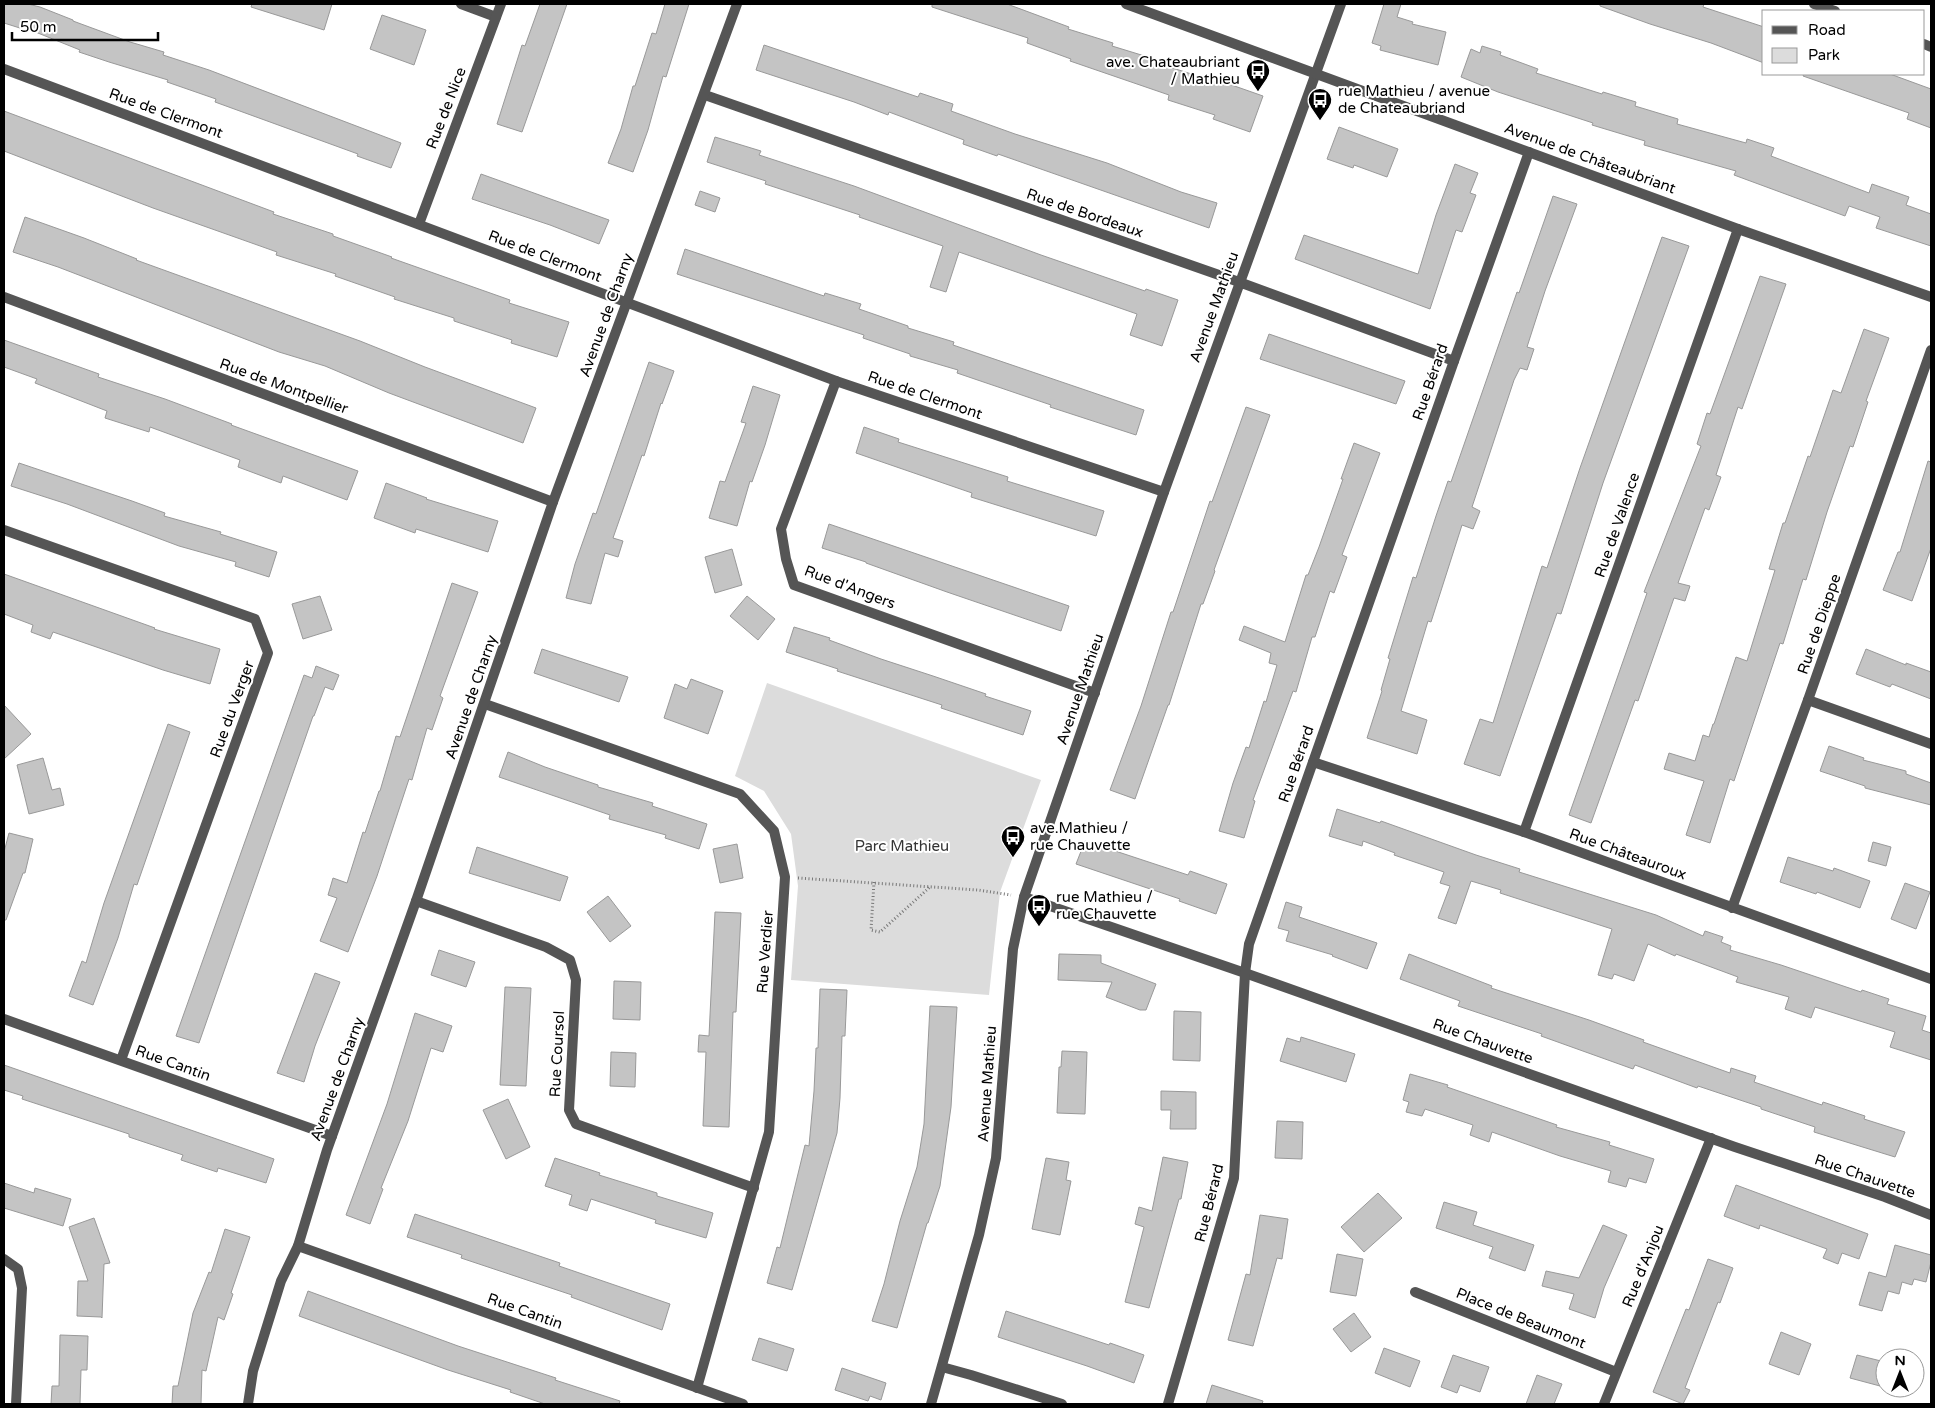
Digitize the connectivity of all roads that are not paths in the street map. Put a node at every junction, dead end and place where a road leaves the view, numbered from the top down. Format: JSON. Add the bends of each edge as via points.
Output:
{"nodes":[{"id":1,"x":461,"y":4,"type":"edge"},
{"id":2,"x":501,"y":4,"type":"edge"},
{"id":3,"x":737,"y":4,"type":"edge"},
{"id":4,"x":1126,"y":4,"type":"edge"},
{"id":5,"x":1340,"y":4,"type":"edge"},
{"id":6,"x":1815,"y":4,"type":"edge"},
{"id":7,"x":1832,"y":10,"type":"edge"},
{"id":8,"x":496,"y":17,"type":"junction"},
{"id":9,"x":4,"y":69,"type":"edge"},
{"id":10,"x":1314,"y":74,"type":"junction"},
{"id":11,"x":705,"y":95,"type":"junction"},
{"id":12,"x":1529,"y":152,"type":"junction"},
{"id":13,"x":419,"y":224,"type":"junction"},
{"id":14,"x":1738,"y":228,"type":"junction"},
{"id":15,"x":1239,"y":282,"type":"junction"},
{"id":16,"x":1931,"y":296,"type":"edge"},
{"id":17,"x":4,"y":297,"type":"edge"},
{"id":18,"x":626,"y":302,"type":"junction"},
{"id":19,"x":1931,"y":350,"type":"edge"},
{"id":20,"x":1454,"y":361,"type":"junction"},
{"id":21,"x":836,"y":381,"type":"junction"},
{"id":22,"x":1164,"y":492,"type":"junction"},
{"id":23,"x":553,"y":502,"type":"junction"},
{"id":24,"x":4,"y":530,"type":"edge"},
{"id":25,"x":1095,"y":693,"type":"junction"},
{"id":26,"x":1808,"y":700,"type":"junction"},
{"id":27,"x":485,"y":704,"type":"junction"},
{"id":28,"x":1931,"y":744,"type":"edge"},
{"id":29,"x":1312,"y":762,"type":"junction"},
{"id":30,"x":1524,"y":832,"type":"junction"},
{"id":31,"x":1024,"y":898,"type":"junction"},
{"id":32,"x":416,"y":901,"type":"junction"},
{"id":33,"x":1732,"y":908,"type":"junction"},
{"id":34,"x":1245,"y":973,"type":"junction"},
{"id":35,"x":1931,"y":979,"type":"edge"},
{"id":36,"x":4,"y":1019,"type":"edge"},
{"id":37,"x":121,"y":1060,"type":"junction"},
{"id":38,"x":332,"y":1136,"type":"junction"},
{"id":39,"x":1711,"y":1138,"type":"junction"},
{"id":40,"x":754,"y":1188,"type":"junction"},
{"id":41,"x":1931,"y":1215,"type":"edge"},
{"id":42,"x":298,"y":1246,"type":"junction"},
{"id":43,"x":4,"y":1259,"type":"edge"},
{"id":44,"x":1414,"y":1292,"type":"dead end"},
{"id":45,"x":942,"y":1367,"type":"junction"},
{"id":46,"x":1616,"y":1372,"type":"junction"},
{"id":47,"x":697,"y":1388,"type":"junction"},
{"id":48,"x":16,"y":1404,"type":"edge"},
{"id":49,"x":248,"y":1404,"type":"edge"},
{"id":50,"x":743,"y":1404,"type":"edge"},
{"id":51,"x":931,"y":1404,"type":"edge"},
{"id":52,"x":1062,"y":1404,"type":"edge"},
{"id":53,"x":1168,"y":1404,"type":"edge"},
{"id":54,"x":1604,"y":1404,"type":"edge"}],
"edges":[{"from":1,"to":8,"type":"street"},
{"from":2,"to":8,"type":"street","name":"Rue de Nice"},
{"from":3,"to":11,"type":"street","name":"Avenue de Charny"},
{"from":4,"to":10,"type":"street","name":"Avenue de Châteaubriant"},
{"from":5,"to":10,"type":"street","name":"Avenue Mathieu"},
{"from":6,"to":7,"type":"street"},
{"from":8,"to":13,"type":"street","name":"Rue de Nice"},
{"from":9,"to":13,"type":"street","name":"Rue de Clermont"},
{"from":10,"to":12,"type":"street","name":"Avenue de Châteaubriant"},
{"from":10,"to":15,"type":"street","name":"Avenue Mathieu"},
{"from":11,"to":15,"type":"street","name":"Rue de Bordeaux"},
{"from":11,"to":18,"type":"street","name":"Avenue de Charny"},
{"from":12,"to":14,"type":"street","name":"Avenue de Châteaubriant"},
{"from":12,"to":20,"type":"street","name":"Rue Bérard"},
{"from":13,"to":18,"type":"street","name":"Rue de Clermont"},
{"from":14,"to":16,"type":"street","name":"Avenue de Châteaubriant"},
{"from":14,"to":30,"type":"street","name":"Rue de Valence"},
{"from":15,"to":20,"type":"street","name":"Rue de Bordeaux"},
{"from":15,"to":22,"type":"street","name":"Avenue Mathieu"},
{"from":17,"to":23,"type":"street","name":"Rue de Montpellier"},
{"from":18,"to":21,"type":"street","name":"Rue de Clermont"},
{"from":18,"to":23,"type":"street","name":"Avenue de Charny"},
{"from":19,"to":26,"type":"street","name":"Rue de Dieppe"},
{"from":20,"to":29,"type":"street","name":"Rue Bérard"},
{"from":21,"to":22,"type":"street","name":"Rue de Clermont"},
{"from":21,"to":25,"type":"street","name":"Rue d'Angers","via":[[782,530],[794,584]]},
{"from":22,"to":25,"type":"street","name":"Avenue Mathieu"},
{"from":23,"to":27,"type":"street","name":"Avenue de Charny"},
{"from":24,"to":37,"type":"street","name":"Rue du Verger","via":[[255,619],[268,653]]},
{"from":25,"to":31,"type":"street","name":"Avenue Mathieu"},
{"from":26,"to":28,"type":"street"},
{"from":26,"to":33,"type":"street","name":"Rue de Dieppe"},
{"from":27,"to":32,"type":"street","name":"Avenue de Charny"},
{"from":27,"to":40,"type":"street","name":"Rue Verdier","via":[[740,794],[774,831],[785,877],[769,1132]]},
{"from":29,"to":30,"type":"street","name":"Rue Châteauroux"},
{"from":29,"to":34,"type":"street","name":"Rue Bérard","via":[[1249,944]]},
{"from":30,"to":33,"type":"street","name":"Rue Châteauroux"},
{"from":31,"to":34,"type":"street","name":"Rue Chauvette"},
{"from":31,"to":45,"type":"street","name":"Avenue Mathieu","via":[[1013,949],[996,1158],[979,1235]]},
{"from":32,"to":38,"type":"street","name":"Avenue de Charny"},
{"from":32,"to":40,"type":"street","name":"Rue Coursol","via":[[546,947],[570,960],[576,980],[569,1110],[576,1124]]},
{"from":33,"to":35,"type":"street","name":"Rue Châteauroux"},
{"from":34,"to":39,"type":"street","name":"Rue Chauvette"},
{"from":34,"to":53,"type":"street","name":"Rue Bérard","via":[[1234,1178]]},
{"from":36,"to":37,"type":"street","name":"Rue Cantin"},
{"from":37,"to":38,"type":"street","name":"Rue Cantin"},
{"from":38,"to":42,"type":"street","name":"Avenue de Charny"},
{"from":39,"to":41,"type":"street","name":"Rue Chauvette"},
{"from":39,"to":46,"type":"street","name":"Rue d'Anjou"},
{"from":40,"to":47,"type":"street","name":"Rue Verdier"},
{"from":42,"to":47,"type":"street","name":"Rue Cantin"},
{"from":42,"to":49,"type":"street","name":"Avenue de Charny","via":[[281,1281],[253,1371]]},
{"from":43,"to":48,"type":"street","via":[[18,1269],[22,1288]]},
{"from":44,"to":46,"type":"street","name":"Place de Beaumont"},
{"from":45,"to":51,"type":"street","name":"Avenue Mathieu"},
{"from":45,"to":52,"type":"street"},
{"from":46,"to":54,"type":"street","name":"Rue d'Anjou"},
{"from":47,"to":50,"type":"street","name":"Rue Cantin"}]}
